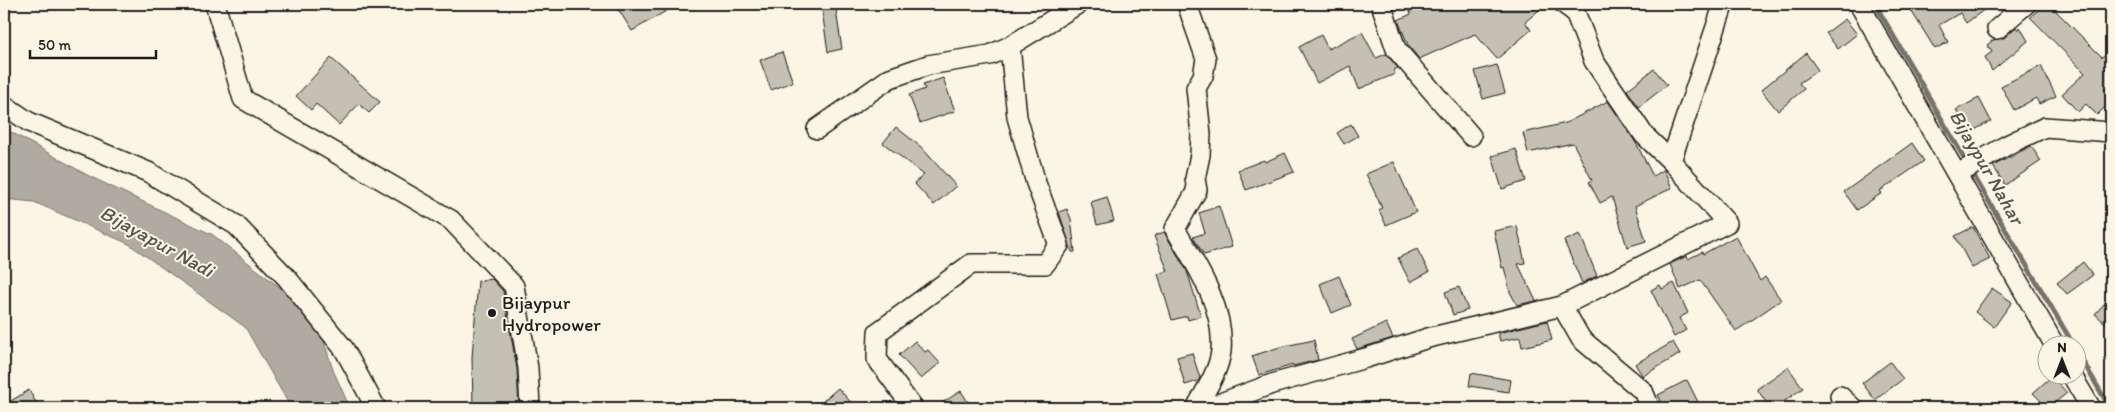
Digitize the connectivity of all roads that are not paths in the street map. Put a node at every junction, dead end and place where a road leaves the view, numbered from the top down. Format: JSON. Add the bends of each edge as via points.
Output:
{"nodes":[{"id":1,"x":215,"y":4,"type":"edge"},
{"id":2,"x":1078,"y":4,"type":"edge"},
{"id":3,"x":1187,"y":4,"type":"edge"},
{"id":4,"x":1381,"y":4,"type":"edge"},
{"id":5,"x":1564,"y":4,"type":"edge"},
{"id":6,"x":1722,"y":4,"type":"edge"},
{"id":7,"x":1859,"y":4,"type":"edge"},
{"id":8,"x":2026,"y":4,"type":"edge"},
{"id":9,"x":1997,"y":29,"type":"dead end"},
{"id":10,"x":1010,"y":46,"type":"junction"},
{"id":11,"x":4,"y":106,"type":"edge"},
{"id":12,"x":817,"y":129,"type":"dead end"},
{"id":13,"x":2111,"y":132,"type":"edge"},
{"id":14,"x":1471,"y":136,"type":"dead end"},
{"id":15,"x":1671,"y":161,"type":"junction"},
{"id":16,"x":1965,"y":170,"type":"junction"},
{"id":17,"x":1562,"y":306,"type":"junction"},
{"id":18,"x":2049,"y":334,"type":"edge"},
{"id":19,"x":2077,"y":384,"type":"edge"},
{"id":20,"x":376,"y":408,"type":"edge"},
{"id":21,"x":530,"y":408,"type":"edge"},
{"id":22,"x":913,"y":408,"type":"edge"},
{"id":23,"x":1196,"y":408,"type":"edge"},
{"id":24,"x":1207,"y":408,"type":"edge"},
{"id":25,"x":1650,"y":408,"type":"edge"},
{"id":26,"x":2090,"y":408,"type":"edge"}],
"edges":[{"from":1,"to":21,"type":"street","via":[[244,99],[451,220],[514,286],[528,368]]},
{"from":2,"to":10,"type":"street"},
{"from":3,"to":23,"type":"street","via":[[1206,59],[1203,76],[1196,88],[1200,134],[1195,180],[1197,190],[1175,229],[1206,284],[1221,332],[1221,352]]},
{"from":4,"to":14,"type":"street","via":[[1396,49]]},
{"from":5,"to":15,"type":"street","via":[[1576,12],[1594,61],[1644,135]]},
{"from":6,"to":15,"type":"street"},
{"from":7,"to":16,"type":"street"},
{"from":8,"to":9,"type":"street"},
{"from":10,"to":12,"type":"street","via":[[990,55],[928,65],[890,78]]},
{"from":10,"to":22,"type":"street","via":[[1018,116],[1036,183],[1059,245],[1045,264],[971,264],[878,332],[877,359]]},
{"from":11,"to":20,"type":"street","via":[[29,122],[148,172],[236,225],[287,278],[344,349]]},
{"from":13,"to":16,"type":"street","via":[[2045,127]]},
{"from":15,"to":17,"type":"street","via":[[1727,223]]},
{"from":16,"to":18,"type":"street"},
{"from":17,"to":24,"type":"street","via":[[1428,338],[1272,384]]},
{"from":17,"to":25,"type":"street","via":[[1581,339],[1643,391]]},
{"from":19,"to":26,"type":"street"}]}
